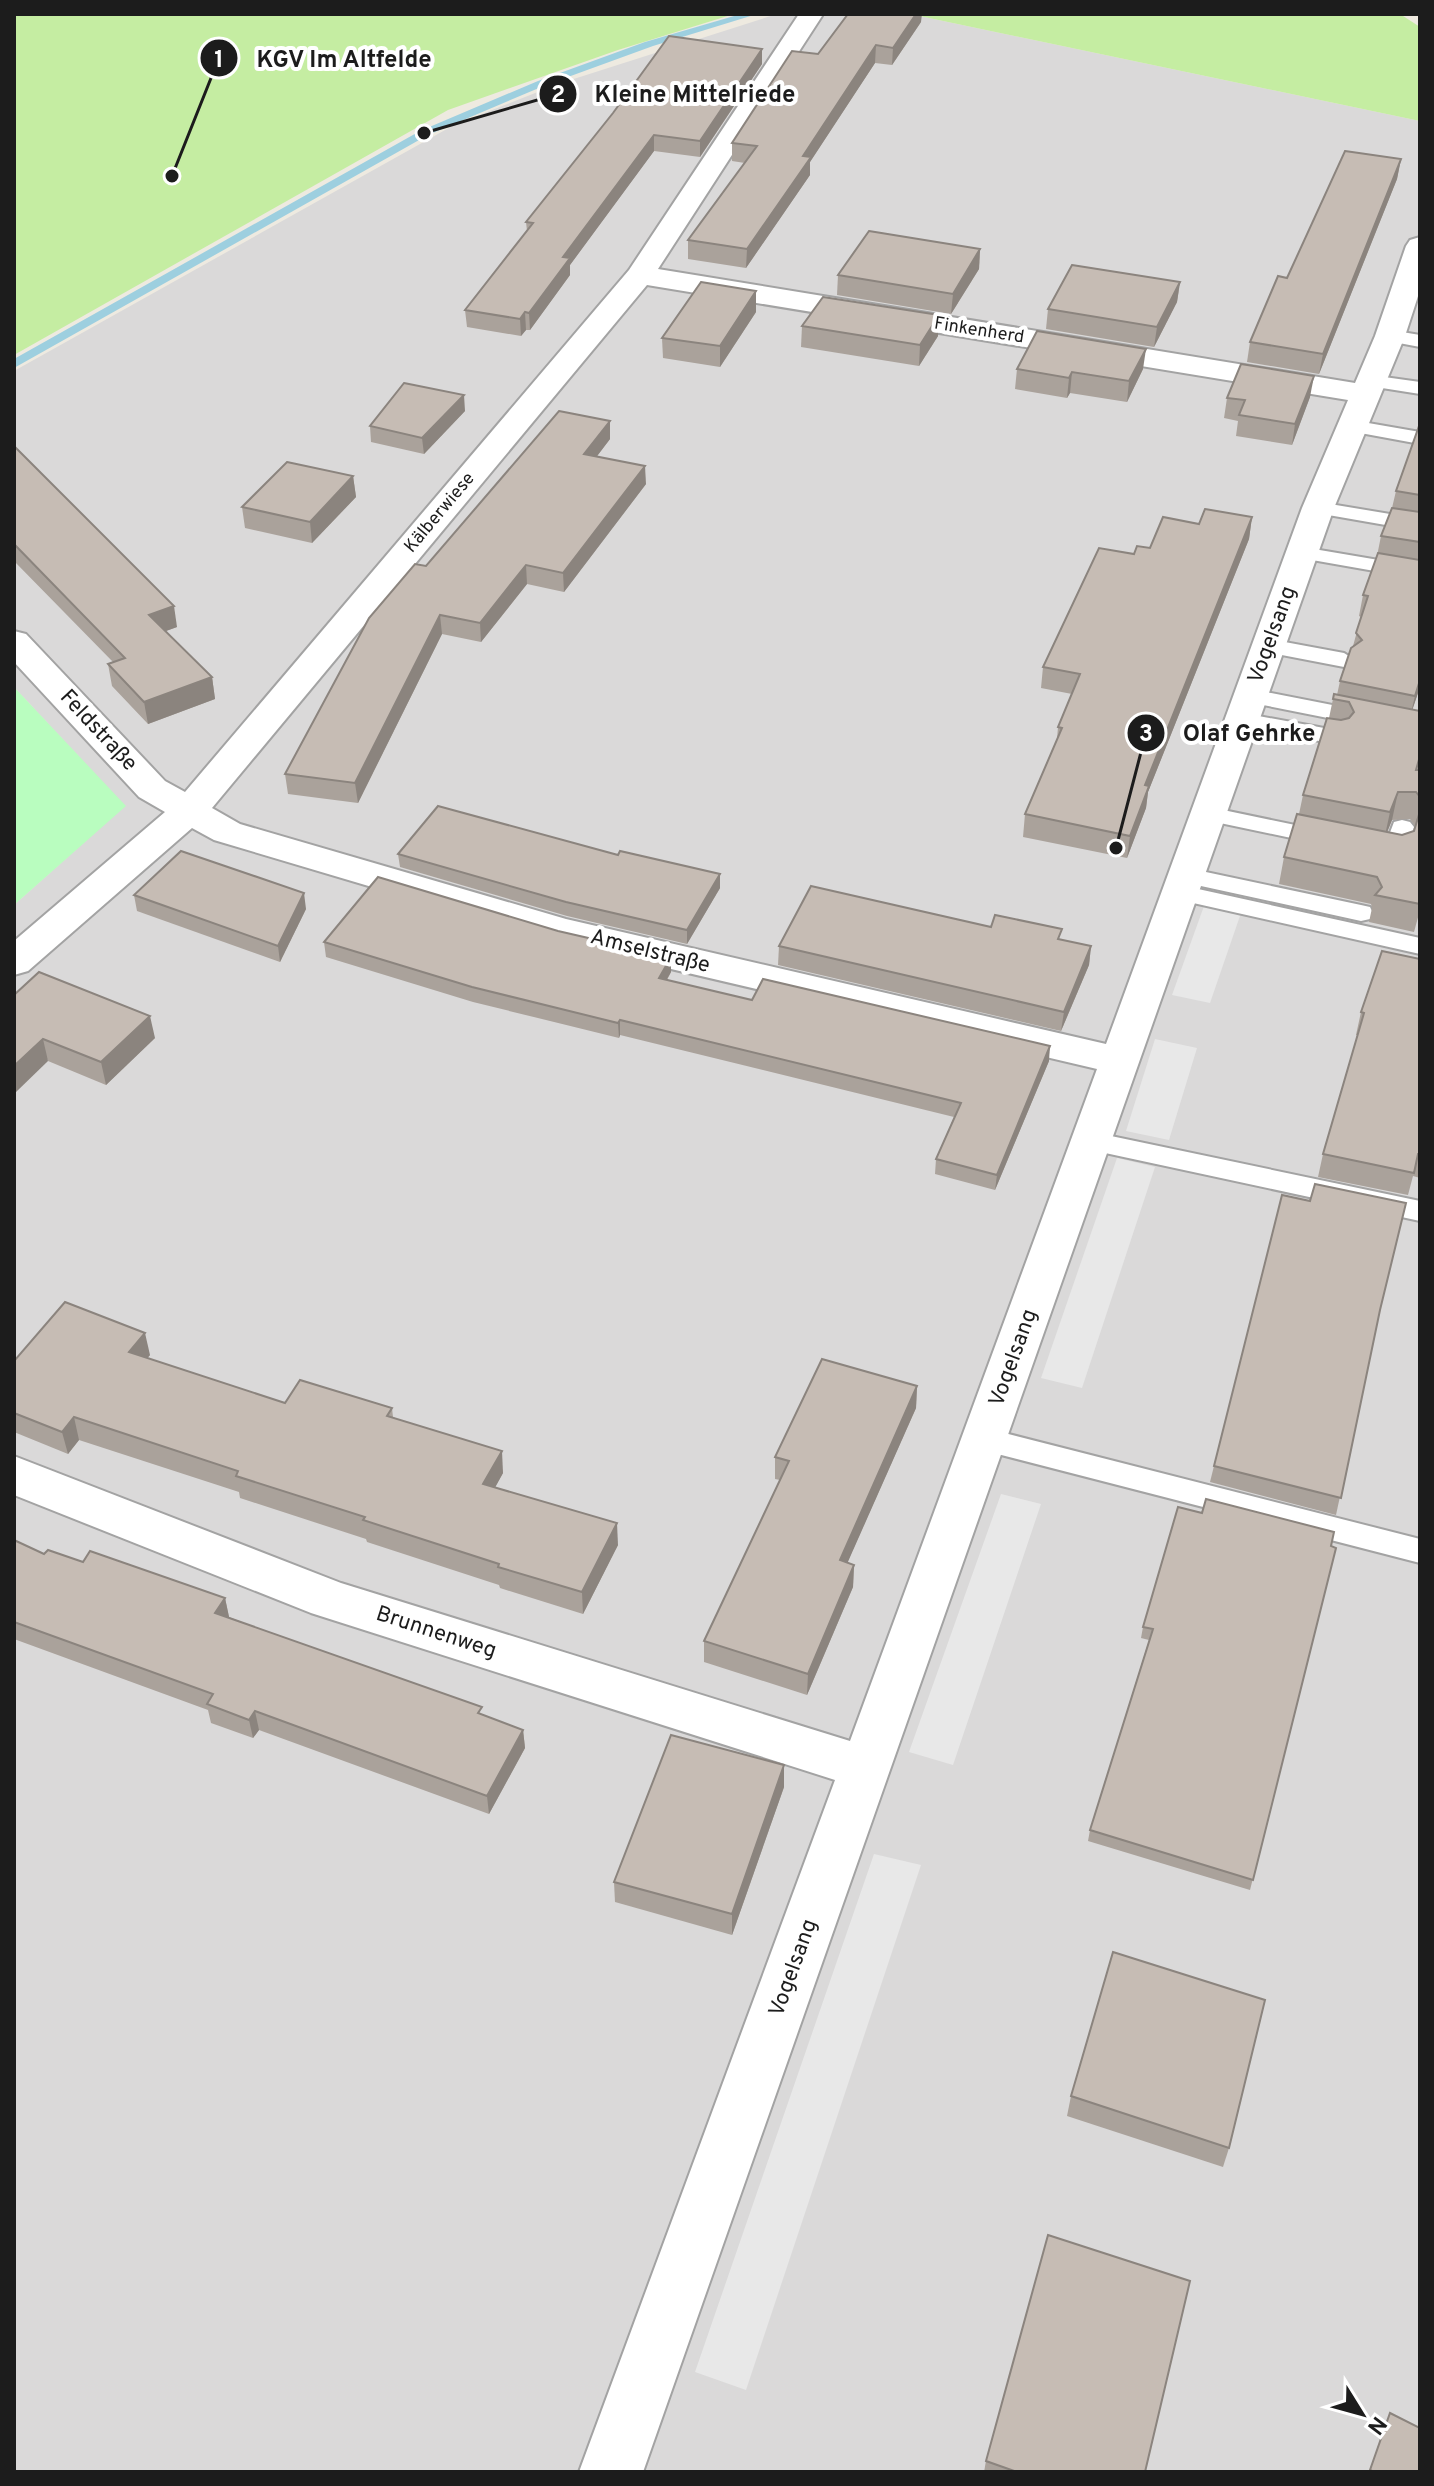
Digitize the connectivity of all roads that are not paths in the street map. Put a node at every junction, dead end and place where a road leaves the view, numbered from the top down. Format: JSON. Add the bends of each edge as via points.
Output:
{"nodes":[{"id":1,"x":810,"y":16,"type":"dead end"},
{"id":2,"x":1420,"y":246,"type":"edge"},
{"id":3,"x":640,"y":275,"type":"junction"},
{"id":4,"x":1412,"y":294,"type":"edge"},
{"id":5,"x":1405,"y":339,"type":"edge"},
{"id":6,"x":1367,"y":387,"type":"junction"},
{"id":7,"x":1420,"y":388,"type":"edge"},
{"id":8,"x":1351,"y":426,"type":"junction"},
{"id":9,"x":1420,"y":438,"type":"edge"},
{"id":10,"x":1318,"y":508,"type":"junction"},
{"id":11,"x":1420,"y":525,"type":"edge"},
{"id":12,"x":1302,"y":553,"type":"junction"},
{"id":13,"x":1420,"y":573,"type":"edge"},
{"id":14,"x":14,"y":641,"type":"edge"},
{"id":15,"x":1269,"y":646,"type":"junction"},
{"id":16,"x":1344,"y":660,"type":"edge"},
{"id":17,"x":1246,"y":708,"type":"junction"},
{"id":18,"x":1391,"y":724,"type":"edge"},
{"id":19,"x":1335,"y":737,"type":"edge"},
{"id":20,"x":188,"y":812,"type":"junction"},
{"id":21,"x":1209,"y":814,"type":"junction"},
{"id":22,"x":1402,"y":827,"type":"edge"},
{"id":23,"x":1183,"y":884,"type":"junction"},
{"id":24,"x":1361,"y":913,"type":"dead end"},
{"id":25,"x":1420,"y":946,"type":"edge"},
{"id":26,"x":14,"y":962,"type":"edge"},
{"id":27,"x":1120,"y":1061,"type":"junction"},
{"id":28,"x":1092,"y":1141,"type":"junction"},
{"id":29,"x":1420,"y":1211,"type":"edge"},
{"id":30,"x":985,"y":1440,"type":"junction"},
{"id":31,"x":14,"y":1475,"type":"edge"},
{"id":32,"x":1420,"y":1551,"type":"edge"},
{"id":33,"x":866,"y":1768,"type":"junction"},
{"id":34,"x":611,"y":2472,"type":"edge"}],
"edges":[{"from":1,"to":3,"type":"street","name":"Kälberwiese"},
{"from":2,"to":4,"type":"street","name":"Vogelsang"},
{"from":3,"to":6,"type":"street","name":"Finkenherd"},
{"from":3,"to":20,"type":"street","name":"Kälberwiese"},
{"from":4,"to":5,"type":"street","name":"Vogelsang"},
{"from":5,"to":6,"type":"street","name":"Vogelsang"},
{"from":6,"to":7,"type":"lane"},
{"from":6,"to":8,"type":"street","name":"Vogelsang"},
{"from":8,"to":9,"type":"lane"},
{"from":8,"to":10,"type":"street","name":"Vogelsang"},
{"from":10,"to":11,"type":"lane"},
{"from":10,"to":12,"type":"street","name":"Vogelsang"},
{"from":12,"to":13,"type":"lane"},
{"from":12,"to":15,"type":"street","name":"Vogelsang"},
{"from":14,"to":20,"type":"street","name":"Feldstraße","via":[[152,789]]},
{"from":15,"to":16,"type":"lane"},
{"from":15,"to":17,"type":"street","name":"Vogelsang"},
{"from":17,"to":18,"type":"lane"},
{"from":17,"to":19,"type":"lane"},
{"from":17,"to":21,"type":"street","name":"Vogelsang"},
{"from":20,"to":26,"type":"street","name":"Kälberwiese"},
{"from":20,"to":27,"type":"street","name":"Amselstraße","via":[[227,832],[560,930]]},
{"from":21,"to":22,"type":"lane","via":[[1396,852]]},
{"from":21,"to":23,"type":"street","name":"Vogelsang"},
{"from":23,"to":24,"type":"lane"},
{"from":23,"to":25,"type":"lane"},
{"from":23,"to":27,"type":"street","name":"Vogelsang"},
{"from":27,"to":28,"type":"street","name":"Vogelsang"},
{"from":28,"to":29,"type":"lane"},
{"from":28,"to":30,"type":"street","name":"Vogelsang"},
{"from":30,"to":32,"type":"lane"},
{"from":30,"to":33,"type":"street","name":"Vogelsang"},
{"from":31,"to":33,"type":"street","name":"Brunnenweg","via":[[329,1599]]},
{"from":33,"to":34,"type":"street","name":"Vogelsang"}]}
